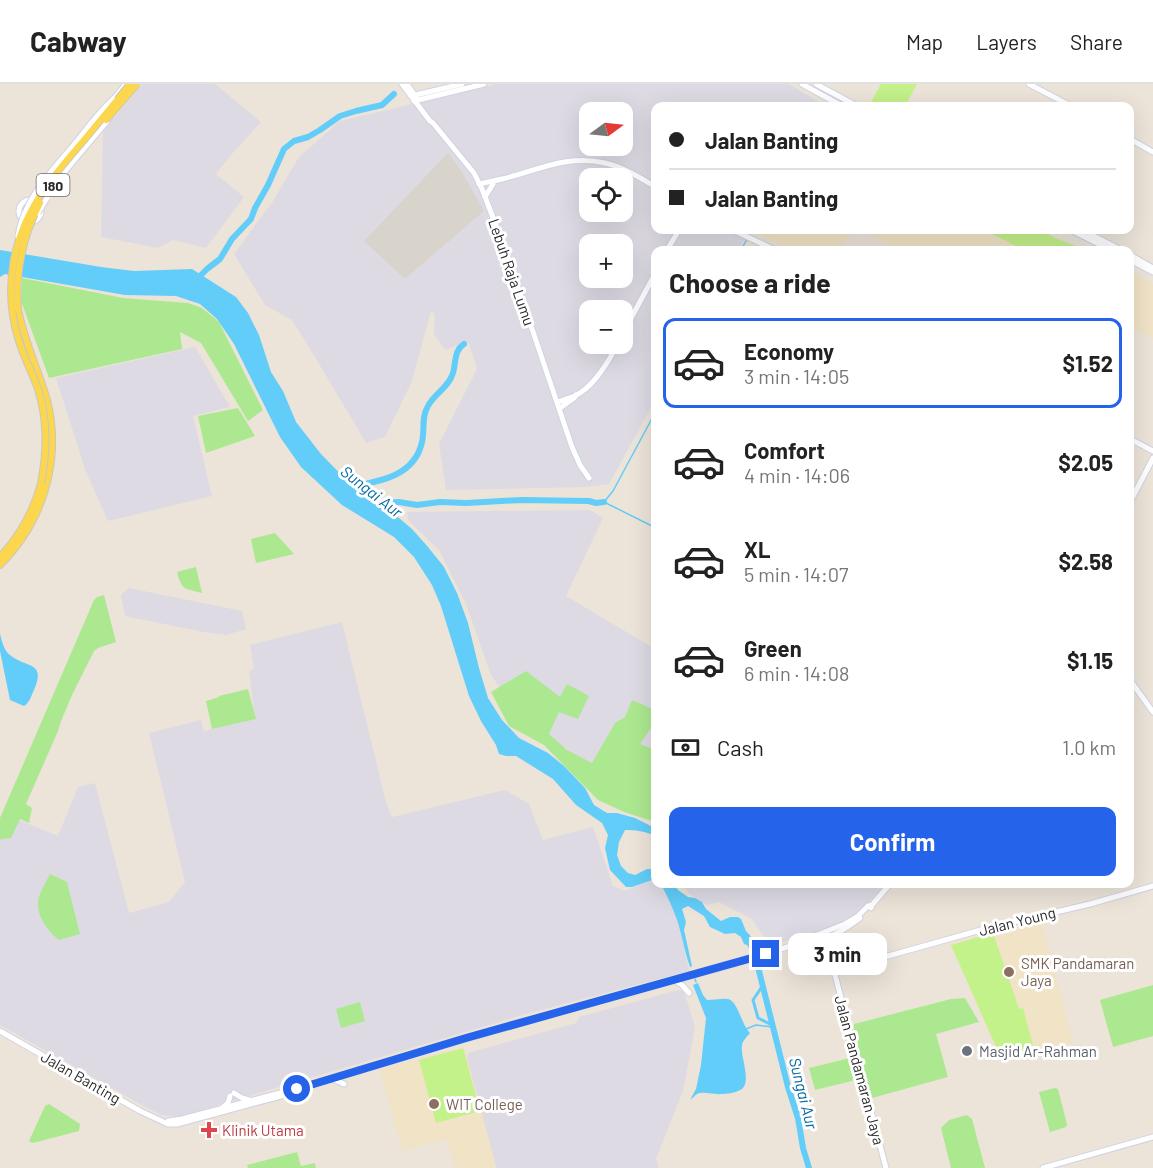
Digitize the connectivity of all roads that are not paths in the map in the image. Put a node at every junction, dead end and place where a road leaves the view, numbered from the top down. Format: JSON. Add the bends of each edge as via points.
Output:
{"nodes":[{"id":1,"x":126,"y":84,"type":"edge"},
{"id":2,"x":130,"y":84,"type":"edge"},
{"id":3,"x":138,"y":84,"type":"edge"},
{"id":4,"x":402,"y":84,"type":"edge"},
{"id":5,"x":462,"y":84,"type":"edge"},
{"id":6,"x":484,"y":84,"type":"edge"},
{"id":7,"x":802,"y":84,"type":"edge"},
{"id":8,"x":816,"y":84,"type":"edge"},
{"id":9,"x":1029,"y":84,"type":"edge"},
{"id":10,"x":408,"y":85,"type":"edge"},
{"id":11,"x":427,"y":92,"type":"junction"},
{"id":12,"x":414,"y":98,"type":"junction"},
{"id":13,"x":113,"y":99,"type":"junction"},
{"id":14,"x":835,"y":102,"type":"edge"},
{"id":15,"x":849,"y":102,"type":"edge"},
{"id":16,"x":1063,"y":102,"type":"edge"},
{"id":17,"x":104,"y":125,"type":"junction"},
{"id":18,"x":1134,"y":141,"type":"edge"},
{"id":19,"x":1153,"y":152,"type":"edge"},
{"id":20,"x":474,"y":174,"type":"junction"},
{"id":21,"x":493,"y":182,"type":"junction"},
{"id":22,"x":651,"y":185,"type":"edge"},
{"id":23,"x":480,"y":187,"type":"junction"},
{"id":24,"x":485,"y":197,"type":"junction"},
{"id":25,"x":34,"y":200,"type":"junction"},
{"id":26,"x":40,"y":205,"type":"junction"},
{"id":27,"x":742,"y":234,"type":"edge"},
{"id":28,"x":1079,"y":234,"type":"edge"},
{"id":29,"x":1090,"y":234,"type":"edge"},
{"id":30,"x":20,"y":245,"type":"junction"},
{"id":31,"x":767,"y":246,"type":"edge"},
{"id":32,"x":1103,"y":246,"type":"edge"},
{"id":33,"x":1113,"y":246,"type":"edge"},
{"id":34,"x":1134,"y":257,"type":"edge"},
{"id":35,"x":1134,"y":262,"type":"edge"},
{"id":36,"x":1153,"y":267,"type":"edge"},
{"id":37,"x":1153,"y":272,"type":"edge"},
{"id":38,"x":651,"y":281,"type":"edge"},
{"id":39,"x":633,"y":315,"type":"edge"},
{"id":40,"x":612,"y":354,"type":"edge"},
{"id":41,"x":554,"y":392,"type":"junction"},
{"id":42,"x":569,"y":400,"type":"junction"},
{"id":43,"x":559,"y":405,"type":"junction"},
{"id":44,"x":562,"y":415,"type":"junction"},
{"id":45,"x":1134,"y":441,"type":"edge"},
{"id":46,"x":1153,"y":443,"type":"edge"},
{"id":47,"x":1140,"y":444,"type":"junction"},
{"id":48,"x":1153,"y":451,"type":"edge"},
{"id":49,"x":1153,"y":458,"type":"edge"},
{"id":50,"x":589,"y":478,"type":"dead end"},
{"id":51,"x":44,"y":485,"type":"junction"},
{"id":52,"x":1134,"y":494,"type":"edge"},
{"id":53,"x":0,"y":557,"type":"edge"},
{"id":54,"x":0,"y":565,"type":"edge"},
{"id":55,"x":1134,"y":686,"type":"edge"},
{"id":56,"x":1153,"y":712,"type":"edge"},
{"id":57,"x":1153,"y":886,"type":"edge"},
{"id":58,"x":887,"y":888,"type":"edge"},
{"id":59,"x":841,"y":930,"type":"junction"},
{"id":60,"x":823,"y":937,"type":"junction"},
{"id":61,"x":811,"y":941,"type":"junction"},
{"id":62,"x":829,"y":954,"type":"junction"},
{"id":63,"x":834,"y":971,"type":"junction"},
{"id":64,"x":674,"y":980,"type":"junction"},
{"id":65,"x":690,"y":993,"type":"dead end"},
{"id":66,"x":0,"y":1031,"type":"edge"},
{"id":67,"x":351,"y":1072,"type":"junction"},
{"id":68,"x":327,"y":1079,"type":"junction"},
{"id":69,"x":252,"y":1102,"type":"junction"},
{"id":70,"x":219,"y":1109,"type":"junction"},
{"id":71,"x":231,"y":1117,"type":"dead end"},
{"id":72,"x":162,"y":1121,"type":"junction"},
{"id":73,"x":1153,"y":1137,"type":"edge"},
{"id":74,"x":886,"y":1168,"type":"edge"},
{"id":75,"x":1043,"y":1168,"type":"edge"}],
"edges":[{"from":1,"to":13,"type":"main road"},
{"from":2,"to":30,"type":"main road","number":"180","bridge":true,"via":[[44,190],[31,211]]},
{"from":3,"to":17,"type":"main road"},
{"from":3,"to":30,"type":"main road","number":"180","bridge":true,"via":[[44,197]]},
{"from":4,"to":12,"type":"main road"},
{"from":5,"to":11,"type":"main road"},
{"from":6,"to":12,"type":"main road"},
{"from":7,"to":14,"type":"main road"},
{"from":8,"to":15,"type":"main road"},
{"from":9,"to":16,"type":"main road"},
{"from":10,"to":11,"type":"main road"},
{"from":10,"to":12,"type":"main road"},
{"from":11,"to":12,"type":"main road"},
{"from":12,"to":20,"type":"main road","name":"Lebuh Raja Lumu"},
{"from":13,"to":25,"type":"main road"},
{"from":13,"to":30,"type":"main road","bridge":true,"via":[[36,191],[21,223]]},
{"from":17,"to":26,"type":"main road"},
{"from":17,"to":30,"type":"main road","bridge":true,"via":[[47,198]]},
{"from":18,"to":19,"type":"main road"},
{"from":20,"to":21,"type":"main road"},
{"from":20,"to":23,"type":"main road","name":"Lebuh Raja Lumu"},
{"from":21,"to":22,"type":"main road","via":[[548,165],[584,160],[611,165]]},
{"from":21,"to":23,"type":"main road"},
{"from":21,"to":24,"type":"main road"},
{"from":23,"to":24,"type":"main road","name":"Lebuh Raja Lumu"},
{"from":24,"to":41,"type":"main road","name":"Lebuh Raja Lumu"},
{"from":25,"to":26,"type":"main road"},
{"from":25,"to":26,"type":"main road","via":[[22,204],[22,219],[36,222],[41,216]]},
{"from":27,"to":31,"type":"main road"},
{"from":28,"to":32,"type":"main road"},
{"from":29,"to":33,"type":"main road"},
{"from":30,"to":51,"type":"main road","number":"180","bridge":true,"via":[[18,309],[50,419],[52,450]]},
{"from":34,"to":36,"type":"main road"},
{"from":35,"to":37,"type":"main road"},
{"from":38,"to":39,"type":"main road"},
{"from":40,"to":42,"type":"main road","via":[[601,372]]},
{"from":41,"to":42,"type":"main road"},
{"from":41,"to":43,"type":"main road","name":"Lebuh Raja Lumu"},
{"from":42,"to":43,"type":"main road"},
{"from":42,"to":44,"type":"main road"},
{"from":43,"to":44,"type":"main road","name":"Lebuh Raja Lumu"},
{"from":44,"to":50,"type":"main road","name":"Lebuh Raja Lumu","via":[[578,461]]},
{"from":45,"to":47,"type":"main road"},
{"from":46,"to":47,"type":"main road"},
{"from":47,"to":48,"type":"main road"},
{"from":49,"to":52,"type":"main road"},
{"from":51,"to":53,"type":"main road","number":"180","via":[[20,532]]},
{"from":51,"to":54,"type":"main road","number":"180","via":[[29,528]]},
{"from":55,"to":56,"type":"main road"},
{"from":57,"to":63,"type":"main road","name":"Jalan Young"},
{"from":58,"to":59,"type":"main road","via":[[862,917]]},
{"from":59,"to":60,"type":"main road","name":"Jalan Banting"},
{"from":59,"to":62,"type":"main road","via":[[831,941]]},
{"from":60,"to":61,"type":"main road","name":"Jalan Banting"},
{"from":60,"to":62,"type":"main road","name":"Jalan Pandamaran Jaya"},
{"from":61,"to":62,"type":"main road","via":[[821,944]]},
{"from":61,"to":64,"type":"main road","name":"Jalan Banting"},
{"from":62,"to":63,"type":"main road","name":"Jalan Pandamaran Jaya"},
{"from":63,"to":74,"type":"main road","name":"Jalan Pandamaran Jaya"},
{"from":64,"to":65,"type":"main road"},
{"from":64,"to":67,"type":"main road","name":"Jalan Banting"},
{"from":66,"to":72,"type":"main road","name":"Jalan Banting"},
{"from":67,"to":68,"type":"main road","name":"Jalan Banting"},
{"from":67,"to":68,"type":"main road","via":[[344,1085]]},
{"from":68,"to":69,"type":"main road","name":"Jalan Banting"},
{"from":69,"to":70,"type":"main road","name":"Jalan Banting"},
{"from":69,"to":70,"type":"main road","via":[[232,1094]]},
{"from":69,"to":71,"type":"main road"},
{"from":69,"to":72,"type":"main road","name":"Jalan Banting","via":[[183,1123]]},
{"from":70,"to":72,"type":"main road","name":"Jalan Banting"},
{"from":73,"to":75,"type":"main road"}]}
